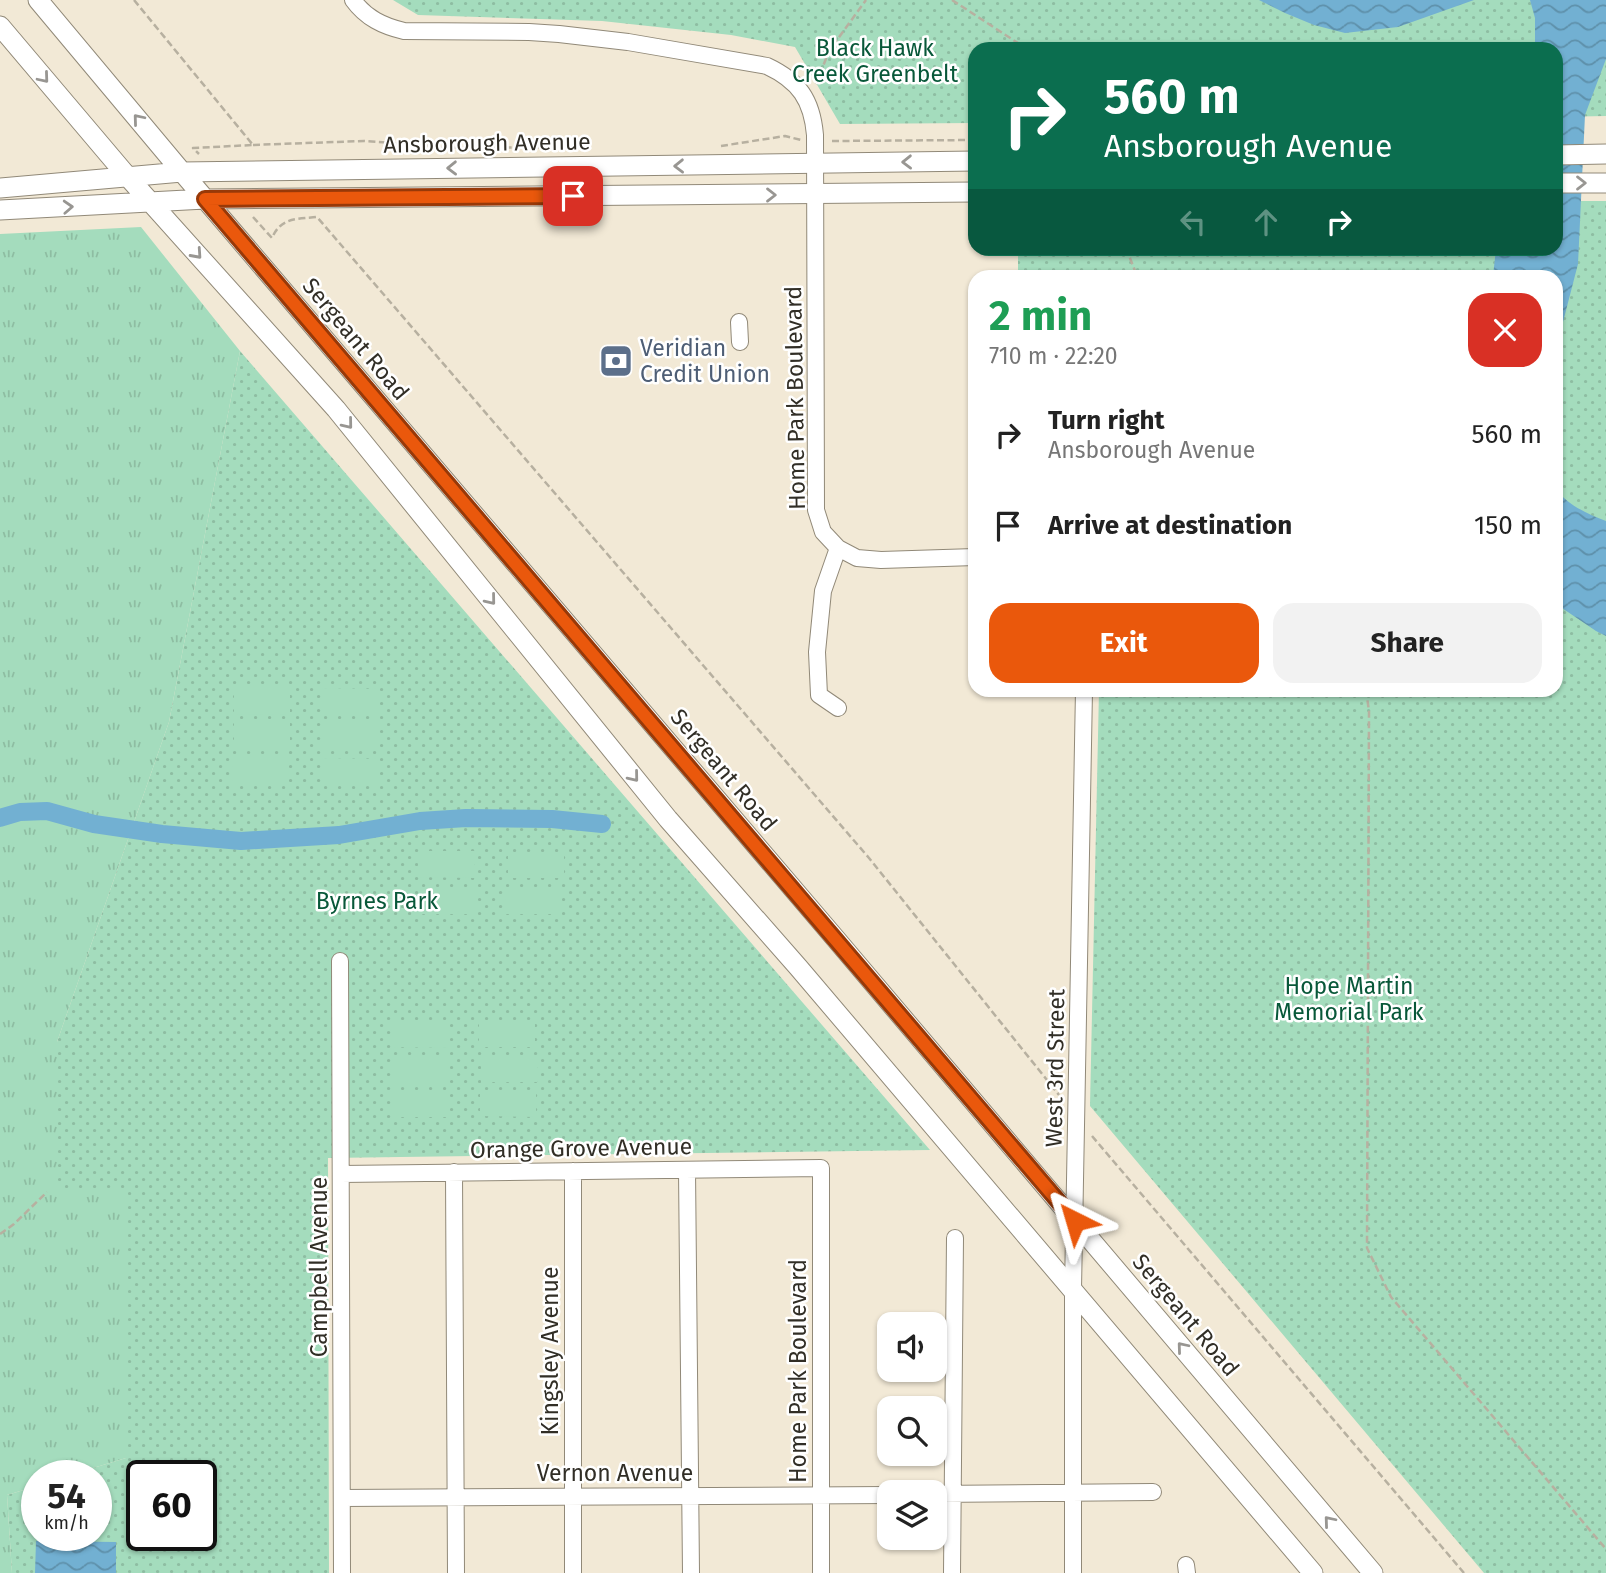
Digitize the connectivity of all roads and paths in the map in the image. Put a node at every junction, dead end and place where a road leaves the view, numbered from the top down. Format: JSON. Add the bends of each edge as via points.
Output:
{"nodes":[{"id":1,"x":38,"y":0,"type":"edge"},
{"id":2,"x":134,"y":0,"type":"edge"},
{"id":3,"x":353,"y":0,"type":"edge"},
{"id":4,"x":866,"y":0,"type":"edge"},
{"id":5,"x":952,"y":0,"type":"edge"},
{"id":6,"x":0,"y":26,"type":"edge"},
{"id":7,"x":1016,"y":42,"type":"edge"},
{"id":8,"x":808,"y":103,"type":"junction"},
{"id":9,"x":815,"y":140,"type":"junction"},
{"id":10,"x":968,"y":140,"type":"edge"},
{"id":11,"x":253,"y":145,"type":"junction"},
{"id":12,"x":580,"y":147,"type":"dead end"},
{"id":13,"x":715,"y":147,"type":"dead end"},
{"id":14,"x":200,"y":155,"type":"dead end"},
{"id":15,"x":1563,"y":155,"type":"edge"},
{"id":16,"x":1606,"y":155,"type":"edge"},
{"id":17,"x":968,"y":162,"type":"edge"},
{"id":18,"x":816,"y":164,"type":"junction"},
{"id":19,"x":182,"y":172,"type":"junction"},
{"id":20,"x":127,"y":176,"type":"junction"},
{"id":21,"x":1563,"y":183,"type":"edge"},
{"id":22,"x":1606,"y":183,"type":"edge"},
{"id":23,"x":0,"y":188,"type":"edge"},
{"id":24,"x":968,"y":191,"type":"edge"},
{"id":25,"x":816,"y":194,"type":"junction"},
{"id":26,"x":205,"y":199,"type":"junction"},
{"id":27,"x":151,"y":203,"type":"junction"},
{"id":28,"x":0,"y":210,"type":"edge"},
{"id":29,"x":266,"y":232,"type":"dead end"},
{"id":30,"x":739,"y":322,"type":"dead end"},
{"id":31,"x":740,"y":342,"type":"dead end"},
{"id":32,"x":838,"y":548,"type":"junction"},
{"id":33,"x":968,"y":557,"type":"edge"},
{"id":34,"x":1084,"y":697,"type":"edge"},
{"id":35,"x":1367,"y":697,"type":"edge"},
{"id":36,"x":838,"y":708,"type":"dead end"},
{"id":37,"x":340,"y":961,"type":"dead end"},
{"id":38,"x":1054,"y":1088,"type":"dead end"},
{"id":39,"x":1090,"y":1132,"type":"dead end"},
{"id":40,"x":821,"y":1168,"type":"joint"},
{"id":41,"x":687,"y":1170,"type":"junction"},
{"id":42,"x":573,"y":1171,"type":"junction"},
{"id":43,"x":454,"y":1172,"type":"junction"},
{"id":44,"x":341,"y":1174,"type":"junction"},
{"id":45,"x":47,"y":1192,"type":"dead end"},
{"id":46,"x":1075,"y":1221,"type":"junction"},
{"id":47,"x":0,"y":1234,"type":"edge"},
{"id":48,"x":955,"y":1238,"type":"dead end"},
{"id":49,"x":1073,"y":1289,"type":"junction"},
{"id":50,"x":1153,"y":1492,"type":"dead end"},
{"id":51,"x":1073,"y":1493,"type":"junction"},
{"id":52,"x":947,"y":1494,"type":"edge"},
{"id":53,"x":953,"y":1494,"type":"junction"},
{"id":54,"x":821,"y":1495,"type":"junction"},
{"id":55,"x":877,"y":1495,"type":"edge"},
{"id":56,"x":573,"y":1496,"type":"junction"},
{"id":57,"x":690,"y":1496,"type":"junction"},
{"id":58,"x":454,"y":1497,"type":"junction"},
{"id":59,"x":342,"y":1498,"type":"junction"},
{"id":60,"x":1606,"y":1549,"type":"edge"},
{"id":61,"x":342,"y":1573,"type":"edge"},
{"id":62,"x":456,"y":1573,"type":"edge"},
{"id":63,"x":573,"y":1573,"type":"edge"},
{"id":64,"x":691,"y":1573,"type":"edge"},
{"id":65,"x":821,"y":1573,"type":"edge"},
{"id":66,"x":953,"y":1573,"type":"edge"},
{"id":67,"x":1073,"y":1573,"type":"edge"},
{"id":68,"x":1313,"y":1573,"type":"edge"},
{"id":69,"x":1373,"y":1573,"type":"edge"},
{"id":70,"x":1464,"y":1573,"type":"edge"}],
"edges":[{"from":19,"to":1,"type":"main road","name":"Sergeant Road","one_way":true},
{"from":2,"to":11,"type":"path"},
{"from":3,"to":8,"type":"street","via":[[376,22],[404,31],[559,34],[766,66],[791,79]]},
{"from":4,"to":8,"type":"path","via":[[829,51]]},
{"from":5,"to":7,"type":"path"},
{"from":6,"to":20,"type":"main road","one_way":true},
{"from":8,"to":9,"type":"street"},
{"from":9,"to":10,"type":"path"},
{"from":9,"to":13,"type":"path","via":[[785,136]]},
{"from":9,"to":18,"type":"street"},
{"from":11,"to":12,"type":"path","via":[[364,141],[459,148]]},
{"from":11,"to":14,"type":"path","via":[[193,148]]},
{"from":15,"to":16,"type":"main road"},
{"from":17,"to":18,"type":"main road","name":"Ansborough Avenue","one_way":true},
{"from":18,"to":19,"type":"main road","name":"Ansborough Avenue","one_way":true},
{"from":18,"to":25,"type":"street"},
{"from":19,"to":20,"type":"main road","name":"Ansborough Avenue"},
{"from":19,"to":26,"type":"main road","name":"Sergeant Road"},
{"from":20,"to":23,"type":"main road","name":"Ansborough Avenue"},
{"from":20,"to":27,"type":"main road"},
{"from":21,"to":22,"type":"main road","one_way":true},
{"from":24,"to":25,"type":"main road"},
{"from":26,"to":25,"type":"main road","one_way":true},
{"from":25,"to":32,"type":"street","name":"Home Park Boulevard","via":[[816,510],[823,532]]},
{"from":26,"to":27,"type":"main road"},
{"from":26,"to":46,"type":"main road","name":"Sergeant Road"},
{"from":28,"to":27,"type":"main road","one_way":true},
{"from":27,"to":49,"type":"main road","one_way":true,"via":[[336,409],[668,819]]},
{"from":29,"to":38,"type":"path","via":[[271,238],[281,224],[317,216],[869,858]]},
{"from":30,"to":31,"type":"street"},
{"from":32,"to":33,"type":"street","via":[[857,558],[881,560]]},
{"from":32,"to":36,"type":"street","via":[[823,591],[817,652],[819,695]]},
{"from":34,"to":46,"type":"street","name":"West 3rd Street"},
{"from":35,"to":60,"type":"path","via":[[1367,1248],[1391,1297]]},
{"from":37,"to":44,"type":"street","name":"Campbell Avenue"},
{"from":39,"to":70,"type":"path"},
{"from":40,"to":41,"type":"street","name":"Orange Grove Avenue"},
{"from":40,"to":54,"type":"street","name":"Home Park Boulevard"},
{"from":41,"to":42,"type":"street","name":"Orange Grove Avenue"},
{"from":41,"to":57,"type":"street"},
{"from":42,"to":43,"type":"street","name":"Orange Grove Avenue"},
{"from":42,"to":56,"type":"street","name":"Kingsley Avenue"},
{"from":43,"to":44,"type":"street","name":"Orange Grove Avenue"},
{"from":43,"to":58,"type":"street"},
{"from":44,"to":59,"type":"street","name":"Campbell Avenue"},
{"from":45,"to":47,"type":"path"},
{"from":46,"to":49,"type":"street","name":"West 3rd Street"},
{"from":69,"to":46,"type":"main road","name":"Sergeant Road","one_way":true},
{"from":48,"to":53,"type":"street"},
{"from":49,"to":51,"type":"street","name":"West 3rd Street"},
{"from":49,"to":68,"type":"main road"},
{"from":50,"to":51,"type":"street"},
{"from":51,"to":53,"type":"street"},
{"from":51,"to":67,"type":"street","name":"West 3rd Street"},
{"from":52,"to":53,"type":"street"},
{"from":53,"to":66,"type":"street"},
{"from":54,"to":55,"type":"street","name":"Vernon Avenue"},
{"from":54,"to":57,"type":"street","name":"Vernon Avenue"},
{"from":54,"to":65,"type":"street","name":"Home Park Boulevard"},
{"from":56,"to":57,"type":"street","name":"Vernon Avenue"},
{"from":56,"to":58,"type":"street","name":"Vernon Avenue"},
{"from":56,"to":63,"type":"street","name":"Kingsley Avenue"},
{"from":57,"to":64,"type":"street"},
{"from":58,"to":59,"type":"street","name":"Vernon Avenue"},
{"from":58,"to":62,"type":"street"},
{"from":59,"to":61,"type":"street","name":"Campbell Avenue"}]}
